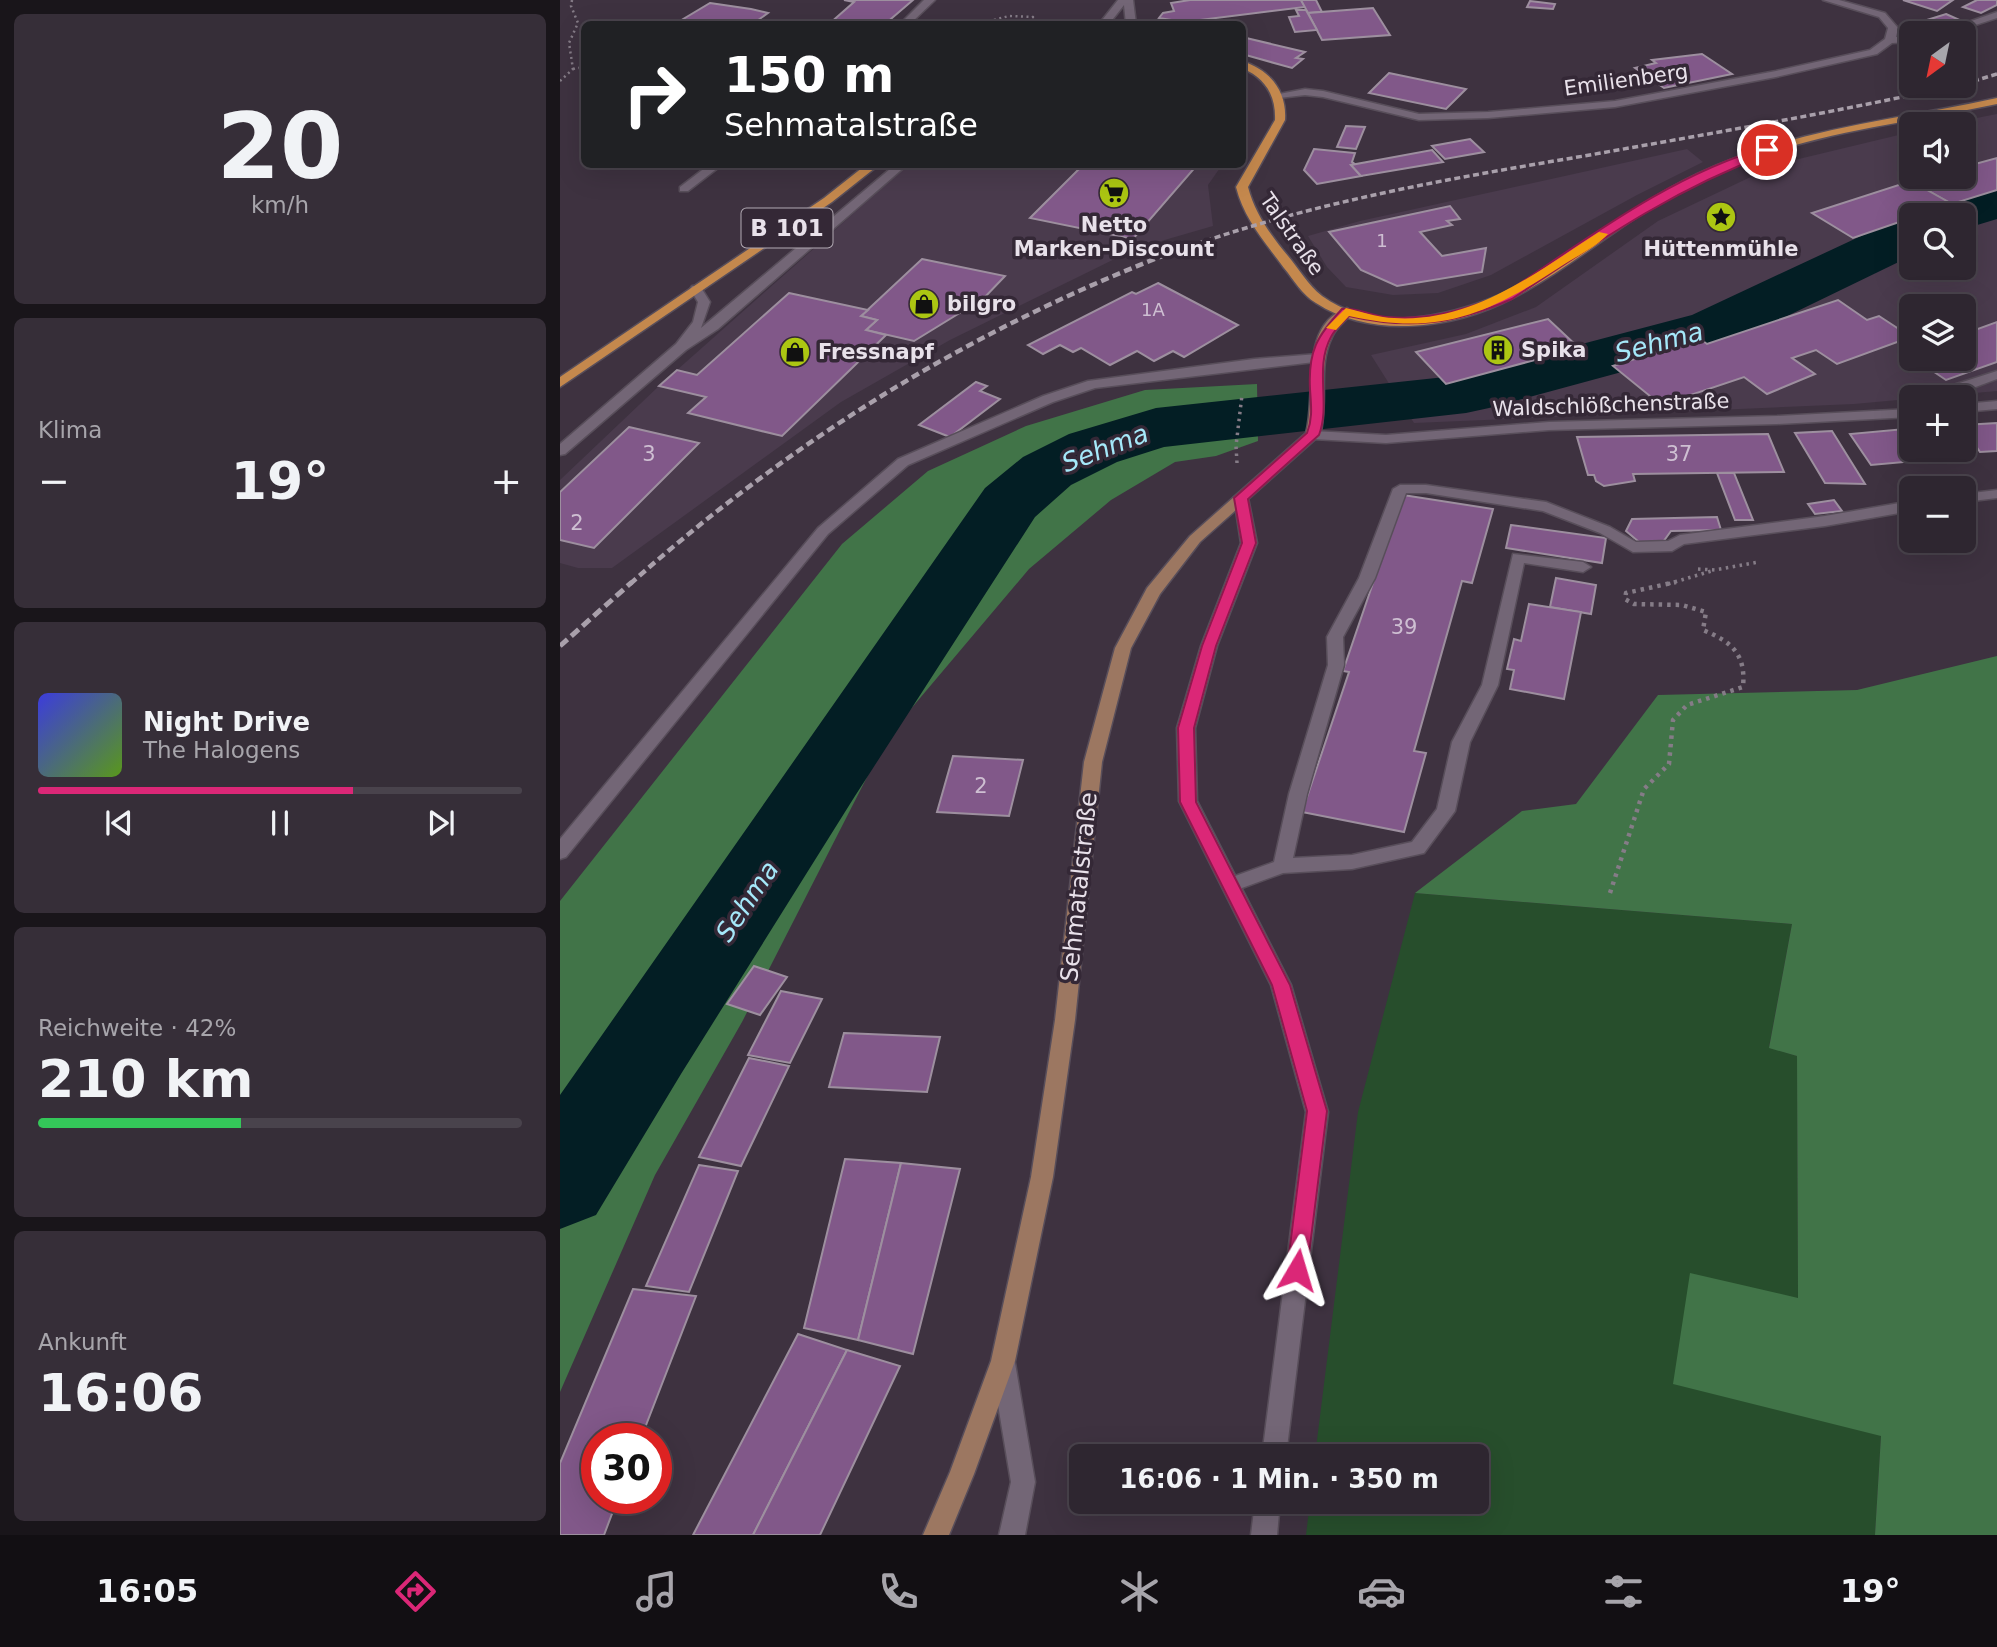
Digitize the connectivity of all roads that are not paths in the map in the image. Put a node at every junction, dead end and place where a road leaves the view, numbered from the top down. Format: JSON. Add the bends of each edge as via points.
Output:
{"nodes":[{"id":1,"x":930,"y":0,"type":"edge"},
{"id":2,"x":1126,"y":0,"type":"edge"},
{"id":3,"x":1828,"y":0,"type":"edge"},
{"id":4,"x":1847,"y":2,"type":"edge"},
{"id":5,"x":1997,"y":15,"type":"edge"},
{"id":6,"x":908,"y":21,"type":"edge"},
{"id":7,"x":1107,"y":21,"type":"edge"},
{"id":8,"x":1130,"y":21,"type":"edge"},
{"id":9,"x":1976,"y":22,"type":"edge"},
{"id":10,"x":1890,"y":40,"type":"junction"},
{"id":11,"x":1899,"y":40,"type":"edge"},
{"id":12,"x":1246,"y":66,"type":"edge"},
{"id":13,"x":1246,"y":78,"type":"edge"},
{"id":14,"x":1275,"y":91,"type":"junction"},
{"id":15,"x":1997,"y":101,"type":"edge"},
{"id":16,"x":713,"y":168,"type":"edge"},
{"id":17,"x":871,"y":168,"type":"edge"},
{"id":18,"x":898,"y":168,"type":"edge"},
{"id":19,"x":684,"y":189,"type":"dead end"},
{"id":20,"x":696,"y":289,"type":"junction"},
{"id":21,"x":1346,"y":312,"type":"junction"},
{"id":22,"x":681,"y":347,"type":"junction"},
{"id":23,"x":1318,"y":358,"type":"junction"},
{"id":24,"x":1997,"y":375,"type":"edge"},
{"id":25,"x":560,"y":383,"type":"edge"},
{"id":26,"x":1967,"y":385,"type":"edge"},
{"id":27,"x":1997,"y":405,"type":"edge"},
{"id":28,"x":1976,"y":407,"type":"edge"},
{"id":29,"x":1899,"y":414,"type":"edge"},
{"id":30,"x":1316,"y":428,"type":"junction"},
{"id":31,"x":560,"y":450,"type":"edge"},
{"id":32,"x":1997,"y":494,"type":"edge"},
{"id":33,"x":1976,"y":497,"type":"edge"},
{"id":34,"x":1241,"y":498,"type":"junction"},
{"id":35,"x":1899,"y":508,"type":"edge"},
{"id":36,"x":1583,"y":567,"type":"dead end"},
{"id":37,"x":560,"y":852,"type":"edge"},
{"id":38,"x":1282,"y":866,"type":"junction"},
{"id":39,"x":1231,"y":885,"type":"junction"},
{"id":40,"x":1003,"y":1362,"type":"junction"},
{"id":41,"x":1275,"y":1444,"type":"edge"},
{"id":42,"x":1267,"y":1514,"type":"edge"},
{"id":43,"x":936,"y":1535,"type":"edge"},
{"id":44,"x":1012,"y":1535,"type":"edge"},
{"id":45,"x":1264,"y":1535,"type":"edge"}],
"edges":[{"from":1,"to":6,"type":"street"},
{"from":2,"to":7,"type":"street"},
{"from":2,"to":8,"type":"street"},
{"from":3,"to":4,"type":"street"},
{"from":4,"to":10,"type":"street","via":[[1882,15],[1893,28]]},
{"from":5,"to":9,"type":"street"},
{"from":10,"to":11,"type":"street"},
{"from":10,"to":14,"type":"street","name":"Emilienberg","via":[[1873,52],[1776,74],[1615,104],[1488,115],[1419,117],[1323,94]]},
{"from":12,"to":14,"type":"main road","via":[[1264,74]]},
{"from":13,"to":14,"type":"main road"},
{"from":14,"to":21,"type":"main road","name":"Talstraße","via":[[1282,109],[1280,120],[1241,187],[1244,201],[1312,295]]},
{"from":15,"to":21,"type":"main road","name":"Talstraße","via":[[1830,134],[1747,157],[1680,187],[1508,296],[1466,313],[1409,322]]},
{"from":16,"to":19,"type":"street"},
{"from":17,"to":20,"type":"main road","number":"B 101"},
{"from":18,"to":22,"type":"street","via":[[713,326]]},
{"from":20,"to":22,"type":"street","via":[[704,302],[699,322]]},
{"from":20,"to":25,"type":"main road","number":"B 101"},
{"from":21,"to":23,"type":"main road","via":[[1325,335]]},
{"from":22,"to":31,"type":"street"},
{"from":23,"to":30,"type":"main road"},
{"from":23,"to":37,"type":"street","via":[[1093,384],[903,462],[823,531]]},
{"from":24,"to":26,"type":"street"},
{"from":27,"to":28,"type":"street"},
{"from":29,"to":30,"type":"street","name":"Waldschlößchenstraße","via":[[1549,426],[1386,439]]},
{"from":30,"to":34,"type":"main road","name":"Sehmatalstraße"},
{"from":32,"to":33,"type":"street"},
{"from":34,"to":39,"type":"street","via":[[1249,543],[1209,646],[1186,728],[1188,802]]},
{"from":34,"to":40,"type":"main road","name":"Sehmatalstraße","via":[[1195,539],[1153,592],[1123,648],[1101,723],[1042,1177]]},
{"from":35,"to":38,"type":"street","via":[[1680,540],[1672,547],[1633,547],[1605,530],[1546,507],[1400,489],[1367,578],[1335,638],[1336,665]]},
{"from":36,"to":38,"type":"street","via":[[1518,557],[1490,685],[1461,743],[1446,811],[1418,848],[1352,862]]},
{"from":38,"to":39,"type":"street"},
{"from":39,"to":41,"type":"street","via":[[1281,985],[1317,1111]]},
{"from":40,"to":43,"type":"main road","name":"Sehmatalstraße"},
{"from":40,"to":44,"type":"street","via":[[1023,1482]]},
{"from":42,"to":45,"type":"street"}]}
